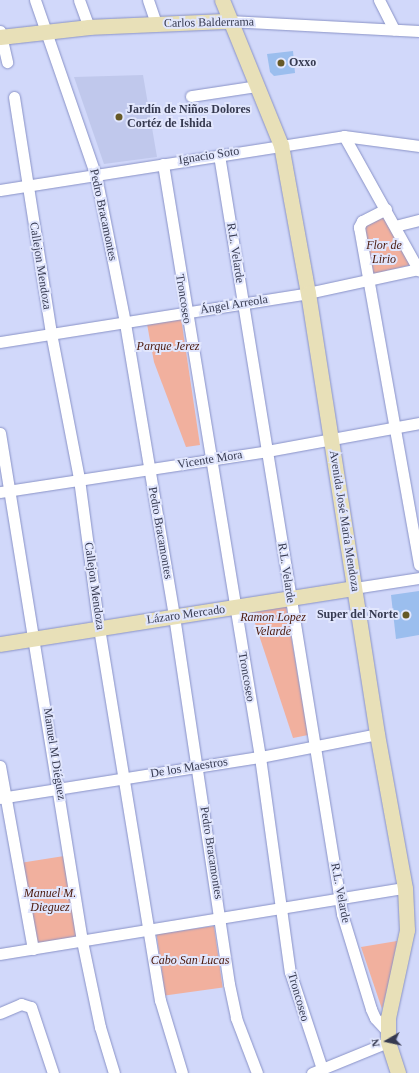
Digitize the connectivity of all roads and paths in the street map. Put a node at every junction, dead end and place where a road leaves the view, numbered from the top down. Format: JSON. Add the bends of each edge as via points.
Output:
{"nodes":[{"id":1,"x":36,"y":0,"type":"edge"},
{"id":2,"x":79,"y":0,"type":"edge"},
{"id":3,"x":148,"y":0,"type":"edge"},
{"id":4,"x":222,"y":0,"type":"edge"},
{"id":5,"x":379,"y":0,"type":"edge"},
{"id":6,"x":229,"y":21,"type":"junction"},
{"id":7,"x":156,"y":23,"type":"junction"},
{"id":8,"x":89,"y":27,"type":"junction"},
{"id":9,"x":394,"y":29,"type":"junction"},
{"id":10,"x":46,"y":31,"type":"junction"},
{"id":11,"x":419,"y":31,"type":"edge"},
{"id":12,"x":0,"y":35,"type":"edge"},
{"id":13,"x":7,"y":62,"type":"dead end"},
{"id":14,"x":257,"y":86,"type":"junction"},
{"id":15,"x":191,"y":96,"type":"dead end"},
{"id":16,"x":14,"y":97,"type":"dead end"},
{"id":17,"x":344,"y":136,"type":"junction"},
{"id":18,"x":282,"y":145,"type":"junction"},
{"id":19,"x":419,"y":146,"type":"edge"},
{"id":20,"x":219,"y":154,"type":"junction"},
{"id":21,"x":163,"y":164,"type":"junction"},
{"id":22,"x":96,"y":176,"type":"junction"},
{"id":23,"x":27,"y":185,"type":"junction"},
{"id":24,"x":0,"y":190,"type":"edge"},
{"id":25,"x":386,"y":209,"type":"junction"},
{"id":26,"x":419,"y":220,"type":"edge"},
{"id":27,"x":395,"y":226,"type":"junction"},
{"id":28,"x":419,"y":270,"type":"edge"},
{"id":29,"x":368,"y":280,"type":"junction"},
{"id":30,"x":308,"y":293,"type":"junction"},
{"id":31,"x":244,"y":304,"type":"junction"},
{"id":32,"x":185,"y":313,"type":"junction"},
{"id":33,"x":125,"y":323,"type":"junction"},
{"id":34,"x":51,"y":334,"type":"junction"},
{"id":35,"x":0,"y":342,"type":"edge"},
{"id":36,"x":419,"y":423,"type":"edge"},
{"id":37,"x":396,"y":427,"type":"junction"},
{"id":38,"x":0,"y":433,"type":"edge"},
{"id":39,"x":331,"y":439,"type":"junction"},
{"id":40,"x":267,"y":451,"type":"junction"},
{"id":41,"x":211,"y":460,"type":"junction"},
{"id":42,"x":149,"y":469,"type":"junction"},
{"id":43,"x":79,"y":479,"type":"junction"},
{"id":44,"x":5,"y":492,"type":"edge"},
{"id":45,"x":419,"y":565,"type":"edge"},
{"id":46,"x":419,"y":578,"type":"edge"},
{"id":47,"x":354,"y":588,"type":"junction"},
{"id":48,"x":290,"y":598,"type":"junction"},
{"id":49,"x":234,"y":608,"type":"junction"},
{"id":50,"x":174,"y":616,"type":"junction"},
{"id":51,"x":99,"y":628,"type":"junction"},
{"id":52,"x":35,"y":638,"type":"junction"},
{"id":53,"x":0,"y":644,"type":"edge"},
{"id":54,"x":377,"y":734,"type":"junction"},
{"id":55,"x":314,"y":746,"type":"junction"},
{"id":56,"x":260,"y":757,"type":"junction"},
{"id":57,"x":0,"y":766,"type":"edge"},
{"id":58,"x":197,"y":767,"type":"junction"},
{"id":59,"x":125,"y":778,"type":"junction"},
{"id":60,"x":60,"y":788,"type":"junction"},
{"id":61,"x":2,"y":797,"type":"edge"},
{"id":62,"x":405,"y":888,"type":"junction"},
{"id":63,"x":340,"y":899,"type":"junction"},
{"id":64,"x":281,"y":908,"type":"junction"},
{"id":65,"x":221,"y":918,"type":"junction"},
{"id":66,"x":148,"y":931,"type":"junction"},
{"id":67,"x":82,"y":941,"type":"junction"},
{"id":68,"x":33,"y":949,"type":"junction"},
{"id":69,"x":0,"y":954,"type":"edge"},
{"id":70,"x":0,"y":1013,"type":"edge"},
{"id":71,"x":388,"y":1036,"type":"junction"},
{"id":72,"x":317,"y":1071,"type":"edge"},
{"id":73,"x":53,"y":1073,"type":"edge"},
{"id":74,"x":114,"y":1073,"type":"edge"},
{"id":75,"x":182,"y":1073,"type":"edge"},
{"id":76,"x":257,"y":1073,"type":"edge"},
{"id":77,"x":398,"y":1073,"type":"edge"}],
"edges":[{"from":1,"to":10,"type":"street","name":"Pedro Bracamontes"},
{"from":2,"to":8,"type":"street"},
{"from":3,"to":7,"type":"street"},
{"from":4,"to":6,"type":"street","name":"Avenida José María Mendoza"},
{"from":5,"to":9,"type":"street"},
{"from":6,"to":7,"type":"street","name":"Carlos Balderrama"},
{"from":6,"to":9,"type":"street","name":"Carlos Balderrama"},
{"from":6,"to":14,"type":"street","name":"Avenida José María Mendoza"},
{"from":7,"to":8,"type":"street","name":"Carlos Balderrama"},
{"from":8,"to":10,"type":"street","name":"Carlos Balderrama"},
{"from":9,"to":11,"type":"street","name":"Carlos Balderrama"},
{"from":10,"to":12,"type":"street","name":"Carlos Balderrama"},
{"from":10,"to":22,"type":"street","name":"Pedro Bracamontes"},
{"from":12,"to":13,"type":"street"},
{"from":14,"to":15,"type":"street"},
{"from":14,"to":18,"type":"street","name":"Avenida José María Mendoza"},
{"from":16,"to":23,"type":"street","name":"Callejon Mendoza"},
{"from":17,"to":18,"type":"street","name":"Ignacio Soto"},
{"from":17,"to":19,"type":"street","name":"Ignacio Soto"},
{"from":17,"to":25,"type":"street"},
{"from":18,"to":20,"type":"street","name":"Ignacio Soto"},
{"from":18,"to":30,"type":"street","name":"Avenida José María Mendoza"},
{"from":20,"to":21,"type":"street","name":"Ignacio Soto"},
{"from":20,"to":31,"type":"street","name":"R.L. Velarde"},
{"from":21,"to":22,"type":"street","name":"Ignacio Soto"},
{"from":21,"to":32,"type":"street","name":"Troncoseo"},
{"from":22,"to":23,"type":"street","name":"Ignacio Soto"},
{"from":22,"to":33,"type":"street","name":"Pedro Bracamontes"},
{"from":23,"to":24,"type":"street","name":"Ignacio Soto"},
{"from":23,"to":34,"type":"street","name":"Callejon Mendoza"},
{"from":25,"to":27,"type":"street"},
{"from":25,"to":29,"type":"street","via":[[360,223]]},
{"from":26,"to":27,"type":"street"},
{"from":27,"to":28,"type":"street"},
{"from":28,"to":29,"type":"street","name":"Ángel Arreola"},
{"from":29,"to":30,"type":"street","name":"Ángel Arreola"},
{"from":29,"to":37,"type":"street"},
{"from":30,"to":31,"type":"street","name":"Ángel Arreola"},
{"from":30,"to":39,"type":"street","name":"Avenida José María Mendoza"},
{"from":31,"to":32,"type":"street","name":"Ángel Arreola"},
{"from":31,"to":40,"type":"street","name":"R.L. Velarde"},
{"from":32,"to":33,"type":"street","name":"Ángel Arreola"},
{"from":32,"to":41,"type":"street","name":"Troncoseo"},
{"from":33,"to":34,"type":"street","name":"Ángel Arreola"},
{"from":33,"to":42,"type":"street","name":"Pedro Bracamontes"},
{"from":34,"to":35,"type":"street","name":"Ángel Arreola"},
{"from":34,"to":43,"type":"street","name":"Callejon Mendoza"},
{"from":36,"to":37,"type":"street","name":"Vicente Mora"},
{"from":37,"to":39,"type":"street","name":"Vicente Mora"},
{"from":37,"to":45,"type":"street"},
{"from":38,"to":44,"type":"street","name":"Manuel M Diéguez"},
{"from":39,"to":40,"type":"street","name":"Vicente Mora"},
{"from":39,"to":47,"type":"street","name":"Avenida José María Mendoza"},
{"from":40,"to":41,"type":"street","name":"Vicente Mora"},
{"from":40,"to":48,"type":"street","name":"R.L. Velarde"},
{"from":41,"to":42,"type":"street","name":"Vicente Mora"},
{"from":41,"to":49,"type":"street","name":"Troncoseo"},
{"from":42,"to":43,"type":"street","name":"Vicente Mora"},
{"from":42,"to":50,"type":"street","name":"Pedro Bracamontes"},
{"from":43,"to":44,"type":"street","name":"Vicente Mora"},
{"from":43,"to":51,"type":"street","name":"Callejon Mendoza"},
{"from":44,"to":52,"type":"street","name":"Manuel M Diéguez"},
{"from":46,"to":47,"type":"street","name":"Lázaro Mercado"},
{"from":47,"to":48,"type":"street","name":"Lázaro Mercado"},
{"from":47,"to":54,"type":"street","name":"Avenida José María Mendoza"},
{"from":48,"to":49,"type":"street","name":"Lázaro Mercado"},
{"from":48,"to":55,"type":"street","name":"R.L. Velarde"},
{"from":49,"to":50,"type":"street","name":"Lázaro Mercado"},
{"from":49,"to":56,"type":"street","name":"Troncoseo"},
{"from":50,"to":51,"type":"street","name":"Lázaro Mercado"},
{"from":50,"to":58,"type":"street","name":"Pedro Bracamontes"},
{"from":51,"to":52,"type":"street","name":"Lázaro Mercado"},
{"from":51,"to":59,"type":"street","name":"Callejon Mendoza"},
{"from":52,"to":53,"type":"street","name":"Lázaro Mercado"},
{"from":52,"to":60,"type":"street","name":"Manuel M Diéguez"},
{"from":54,"to":55,"type":"street","name":"De los Maestros"},
{"from":54,"to":62,"type":"street","name":"Avenida José María Mendoza"},
{"from":55,"to":56,"type":"street","name":"De los Maestros"},
{"from":55,"to":63,"type":"street","name":"R.L. Velarde"},
{"from":56,"to":58,"type":"street","name":"De los Maestros"},
{"from":56,"to":64,"type":"street","name":"Troncoseo"},
{"from":57,"to":61,"type":"street"},
{"from":58,"to":59,"type":"street","name":"De los Maestros"},
{"from":58,"to":65,"type":"street","name":"Pedro Bracamontes"},
{"from":59,"to":60,"type":"street","name":"De los Maestros"},
{"from":59,"to":66,"type":"street","name":"Callejon Mendoza"},
{"from":60,"to":61,"type":"street","name":"De los Maestros"},
{"from":60,"to":67,"type":"street","name":"Manuel M Diéguez"},
{"from":61,"to":68,"type":"street"},
{"from":62,"to":63,"type":"street"},
{"from":62,"to":71,"type":"street","name":"Avenida José María Mendoza","via":[[407,930]]},
{"from":63,"to":64,"type":"street"},
{"from":63,"to":71,"type":"street","name":"R.L. Velarde","via":[[371,1009]]},
{"from":64,"to":65,"type":"street"},
{"from":64,"to":72,"type":"street","name":"Troncoseo","via":[[297,999]]},
{"from":65,"to":66,"type":"street"},
{"from":65,"to":76,"type":"street","name":"Pedro Bracamontes","via":[[228,984],[236,1018]]},
{"from":66,"to":67,"type":"street"},
{"from":66,"to":75,"type":"street","name":"Callejon Mendoza","via":[[160,1000]]},
{"from":67,"to":68,"type":"street"},
{"from":67,"to":74,"type":"street","name":"Manuel M Diéguez","via":[[100,1027]]},
{"from":68,"to":69,"type":"street"},
{"from":70,"to":73,"type":"street","via":[[21,1004],[31,1007]]},
{"from":71,"to":72,"type":"street"},
{"from":71,"to":77,"type":"street","name":"Avenida José María Mendoza"}]}
